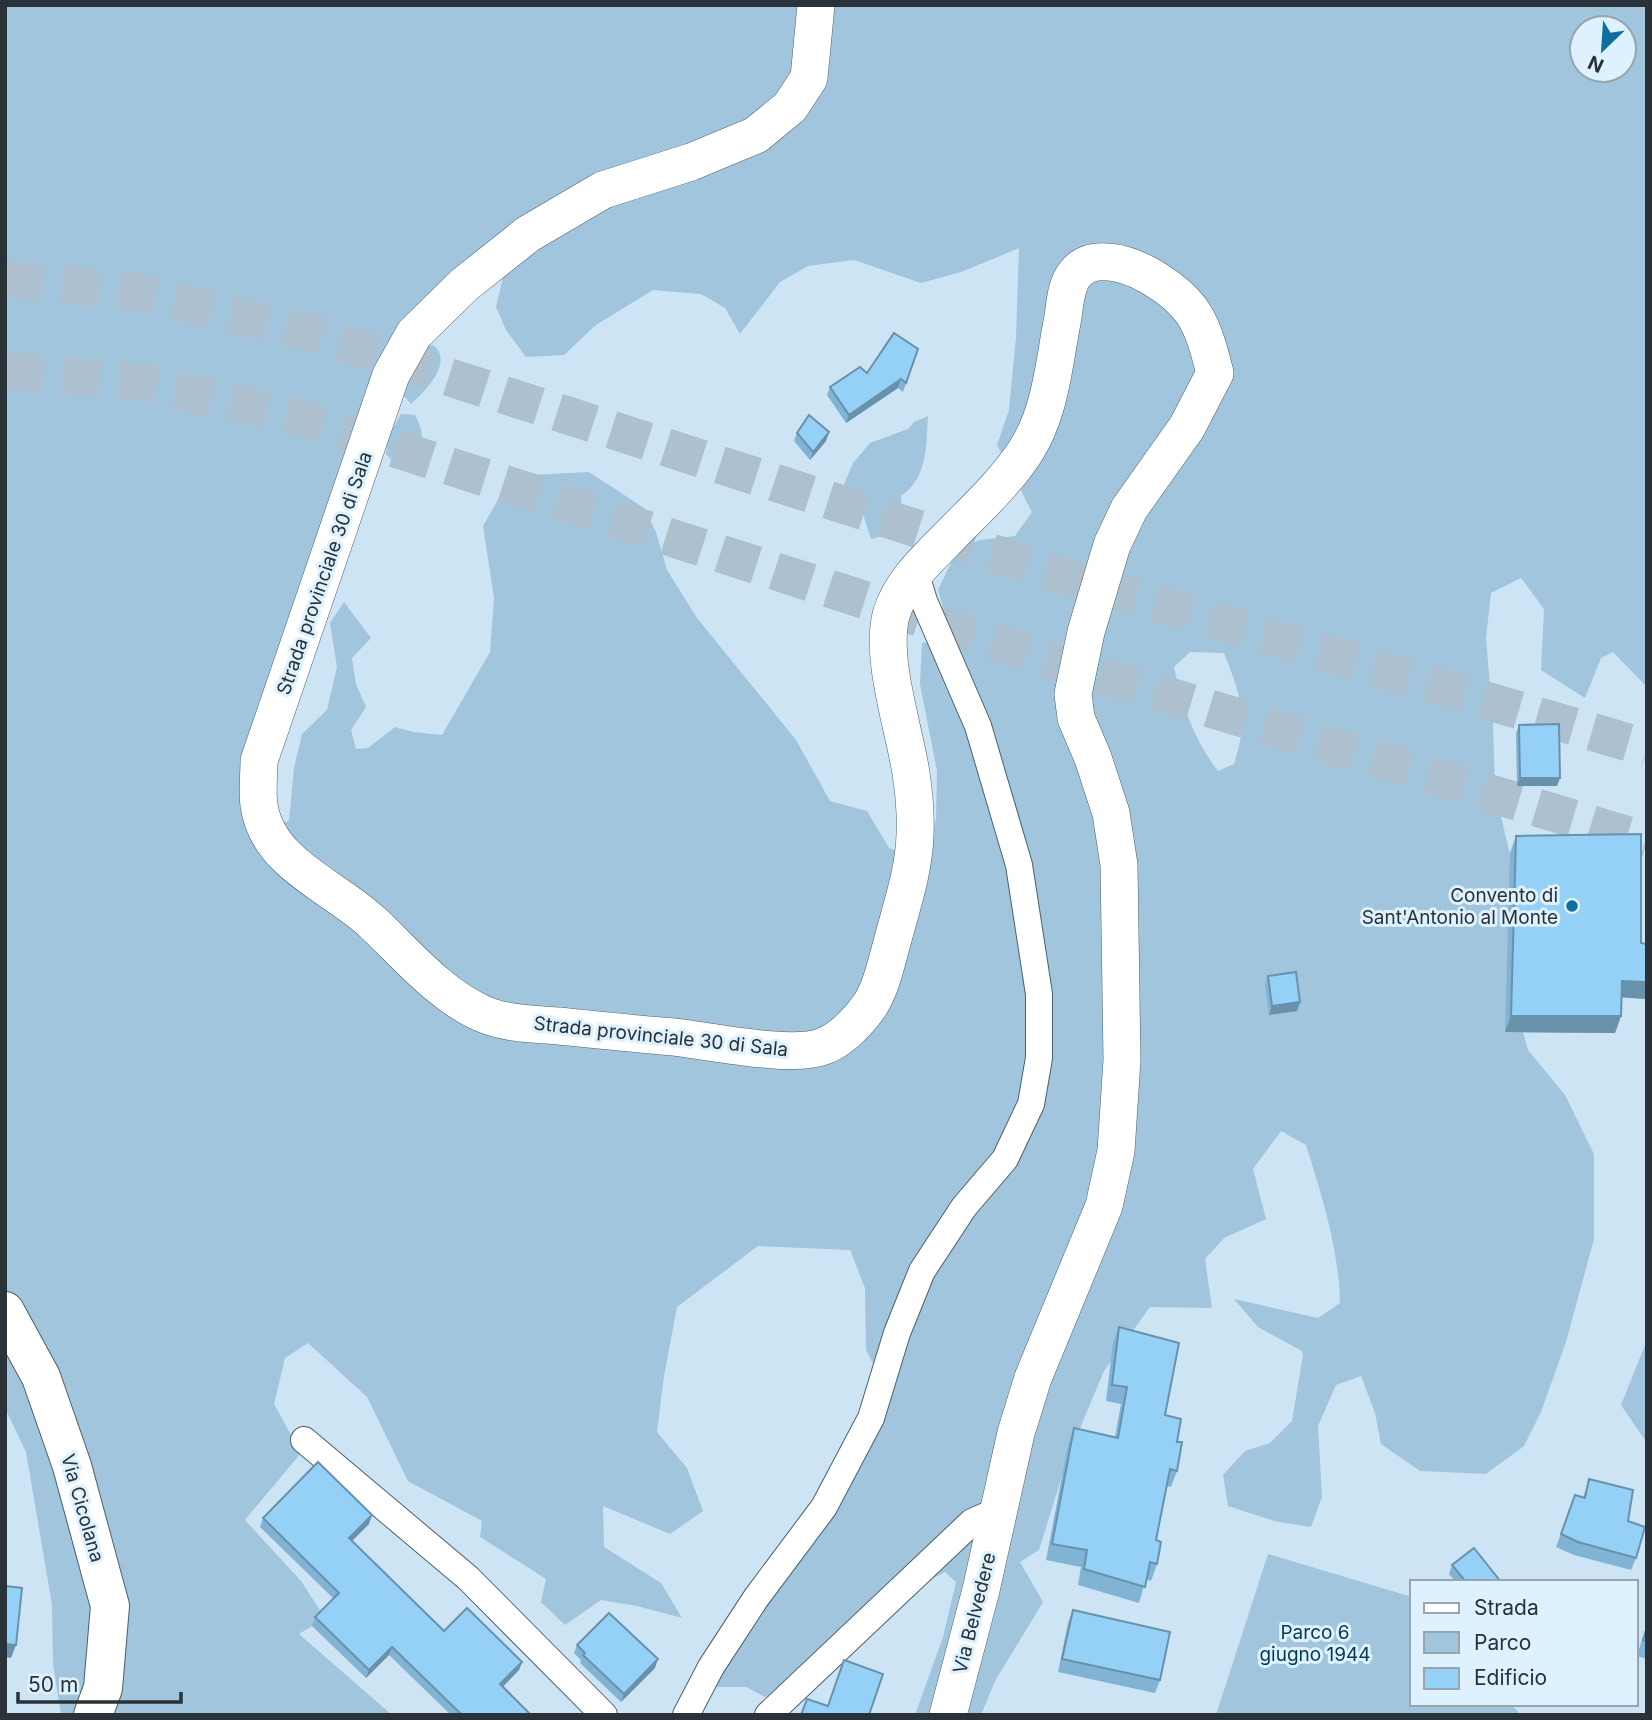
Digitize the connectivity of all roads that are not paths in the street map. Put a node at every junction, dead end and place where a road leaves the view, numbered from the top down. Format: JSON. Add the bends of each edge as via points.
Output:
{"nodes":[{"id":1,"x":816,"y":5,"type":"edge"},
{"id":2,"x":915,"y":571,"type":"junction"},
{"id":3,"x":5,"y":1311,"type":"edge"},
{"id":4,"x":304,"y":1440,"type":"dead end"},
{"id":5,"x":999,"y":1510,"type":"junction"},
{"id":6,"x":93,"y":1715,"type":"edge"},
{"id":7,"x":604,"y":1715,"type":"edge"},
{"id":8,"x":686,"y":1715,"type":"edge"},
{"id":9,"x":768,"y":1715,"type":"edge"},
{"id":10,"x":948,"y":1715,"type":"edge"}],
"edges":[{"from":1,"to":2,"type":"street","name":"Strada provinciale 30 di Sala","via":[[809,78],[790,107],[756,135],[603,190],[528,234],[464,285],[414,334],[391,375],[259,761],[259,803],[265,829],[279,851],[366,916],[440,987],[482,1014],[513,1022],[737,1046],[822,1047],[842,1035],[872,1003],[912,865],[915,807],[889,635],[891,614]]},
{"from":2,"to":5,"type":"street","name":"Strada provinciale 30 di Sala","via":[[1007,478],[1039,429],[1067,292],[1075,274],[1087,264],[1107,261],[1136,268],[1172,289],[1194,313],[1215,373],[1187,427],[1129,509],[1112,545],[1073,694],[1076,718],[1111,813],[1119,865],[1122,1060],[1116,1151],[1104,1206],[1033,1378]]},
{"from":2,"to":8,"type":"street","via":[[978,726],[1019,865],[1039,994],[1039,1058],[1031,1104],[1005,1159],[964,1207],[922,1271],[871,1418],[824,1507],[710,1667]]},
{"from":3,"to":6,"type":"main road","name":"Via Cicolana","via":[[41,1377],[72,1466],[110,1606],[103,1688]]},
{"from":4,"to":7,"type":"street","via":[[468,1578]]},
{"from":5,"to":9,"type":"street","via":[[972,1522]]},
{"from":5,"to":10,"type":"street","name":"Via Belvedere"}]}
